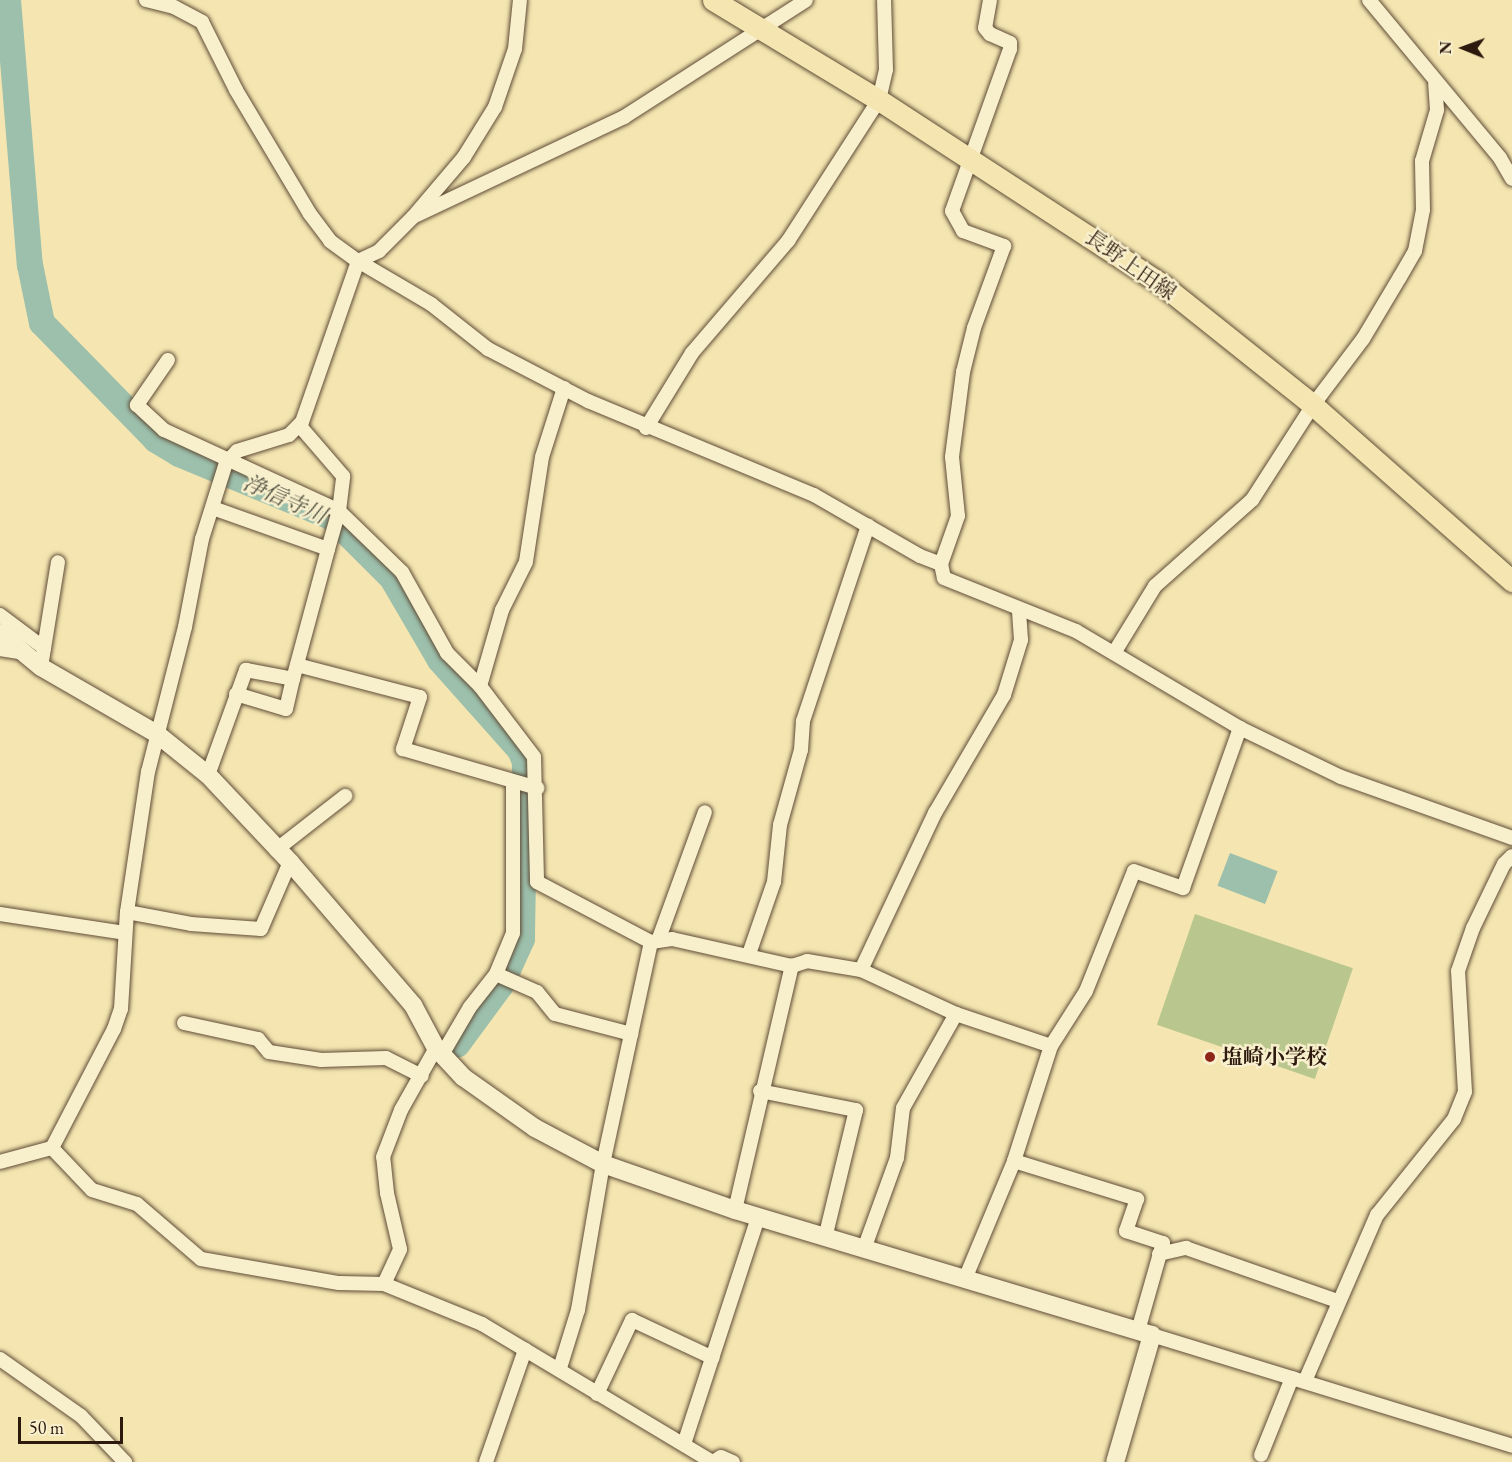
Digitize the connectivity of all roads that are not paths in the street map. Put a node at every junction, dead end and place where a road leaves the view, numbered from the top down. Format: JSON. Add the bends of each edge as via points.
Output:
{"nodes":[{"id":1,"x":146,"y":0,"type":"edge"},
{"id":2,"x":520,"y":0,"type":"edge"},
{"id":3,"x":713,"y":0,"type":"edge"},
{"id":4,"x":806,"y":0,"type":"edge"},
{"id":5,"x":884,"y":0,"type":"edge"},
{"id":6,"x":990,"y":0,"type":"edge"},
{"id":7,"x":1369,"y":0,"type":"edge"},
{"id":8,"x":757,"y":28,"type":"junction"},
{"id":9,"x":1436,"y":84,"type":"junction"},
{"id":10,"x":879,"y":100,"type":"junction"},
{"id":11,"x":971,"y":160,"type":"junction"},
{"id":12,"x":1512,"y":179,"type":"edge"},
{"id":13,"x":413,"y":217,"type":"junction"},
{"id":14,"x":358,"y":261,"type":"junction"},
{"id":15,"x":168,"y":360,"type":"dead end"},
{"id":16,"x":564,"y":387,"type":"junction"},
{"id":17,"x":1313,"y":405,"type":"junction"},
{"id":18,"x":299,"y":425,"type":"junction"},
{"id":19,"x":646,"y":428,"type":"junction"},
{"id":20,"x":227,"y":462,"type":"junction"},
{"id":21,"x":213,"y":508,"type":"junction"},
{"id":22,"x":338,"y":511,"type":"junction"},
{"id":23,"x":868,"y":526,"type":"junction"},
{"id":24,"x":328,"y":549,"type":"junction"},
{"id":25,"x":58,"y":562,"type":"dead end"},
{"id":26,"x":941,"y":564,"type":"junction"},
{"id":27,"x":1512,"y":581,"type":"edge"},
{"id":28,"x":1019,"y":610,"type":"junction"},
{"id":29,"x":0,"y":615,"type":"edge"},
{"id":30,"x":0,"y":633,"type":"edge"},
{"id":31,"x":44,"y":648,"type":"junction"},
{"id":32,"x":0,"y":649,"type":"edge"},
{"id":33,"x":24,"y":653,"type":"junction"},
{"id":34,"x":1114,"y":653,"type":"junction"},
{"id":35,"x":41,"y":667,"type":"junction"},
{"id":36,"x":295,"y":672,"type":"junction"},
{"id":37,"x":480,"y":686,"type":"junction"},
{"id":38,"x":236,"y":694,"type":"junction"},
{"id":39,"x":1240,"y":729,"type":"junction"},
{"id":40,"x":157,"y":734,"type":"junction"},
{"id":41,"x":208,"y":775,"type":"junction"},
{"id":42,"x":514,"y":783,"type":"junction"},
{"id":43,"x":535,"y":788,"type":"junction"},
{"id":44,"x":345,"y":796,"type":"dead end"},
{"id":45,"x":705,"y":812,"type":"dead end"},
{"id":46,"x":1512,"y":838,"type":"edge"},
{"id":47,"x":276,"y":850,"type":"junction"},
{"id":48,"x":1512,"y":856,"type":"edge"},
{"id":49,"x":290,"y":862,"type":"junction"},
{"id":50,"x":515,"y":881,"type":"junction"},
{"id":51,"x":535,"y":881,"type":"junction"},
{"id":52,"x":127,"y":912,"type":"junction"},
{"id":53,"x":0,"y":914,"type":"edge"},
{"id":54,"x":126,"y":933,"type":"junction"},
{"id":55,"x":654,"y":941,"type":"junction"},
{"id":56,"x":749,"y":954,"type":"junction"},
{"id":57,"x":792,"y":966,"type":"junction"},
{"id":58,"x":861,"y":970,"type":"junction"},
{"id":59,"x":502,"y":977,"type":"junction"},
{"id":60,"x":956,"y":1014,"type":"junction"},
{"id":61,"x":184,"y":1023,"type":"dead end"},
{"id":62,"x":630,"y":1034,"type":"junction"},
{"id":63,"x":1051,"y":1046,"type":"junction"},
{"id":64,"x":440,"y":1051,"type":"junction"},
{"id":65,"x":422,"y":1076,"type":"junction"},
{"id":66,"x":760,"y":1091,"type":"junction"},
{"id":67,"x":52,"y":1148,"type":"junction"},
{"id":68,"x":1014,"y":1161,"type":"junction"},
{"id":69,"x":0,"y":1162,"type":"edge"},
{"id":70,"x":603,"y":1164,"type":"junction"},
{"id":71,"x":735,"y":1210,"type":"junction"},
{"id":72,"x":758,"y":1218,"type":"junction"},
{"id":73,"x":825,"y":1238,"type":"junction"},
{"id":74,"x":864,"y":1249,"type":"junction"},
{"id":75,"x":1159,"y":1254,"type":"junction"},
{"id":76,"x":965,"y":1279,"type":"junction"},
{"id":77,"x":384,"y":1284,"type":"junction"},
{"id":78,"x":1337,"y":1301,"type":"junction"},
{"id":79,"x":1145,"y":1333,"type":"junction"},
{"id":80,"x":525,"y":1350,"type":"junction"},
{"id":81,"x":712,"y":1358,"type":"junction"},
{"id":82,"x":0,"y":1359,"type":"edge"},
{"id":83,"x":560,"y":1368,"type":"junction"},
{"id":84,"x":1299,"y":1380,"type":"junction"},
{"id":85,"x":597,"y":1394,"type":"junction"},
{"id":86,"x":684,"y":1444,"type":"junction"},
{"id":87,"x":1512,"y":1446,"type":"edge"},
{"id":88,"x":1260,"y":1455,"type":"dead end"},
{"id":89,"x":124,"y":1462,"type":"edge"},
{"id":90,"x":486,"y":1462,"type":"edge"},
{"id":91,"x":713,"y":1462,"type":"edge"},
{"id":92,"x":733,"y":1462,"type":"edge"},
{"id":93,"x":1115,"y":1462,"type":"edge"}],
"edges":[{"from":1,"to":14,"type":"street","via":[[174,7],[202,22],[236,90],[310,214],[330,241]]},
{"from":2,"to":13,"type":"street","via":[[516,49],[495,108],[464,157]]},
{"from":3,"to":8,"type":"main road","name":"長野上田線"},
{"from":4,"to":8,"type":"street"},
{"from":5,"to":10,"type":"street","via":[[886,70]]},
{"from":6,"to":11,"type":"street","via":[[985,28],[1010,43],[1010,49]]},
{"from":7,"to":9,"type":"street"},
{"from":8,"to":10,"type":"main road","name":"長野上田線"},
{"from":8,"to":13,"type":"street","via":[[624,117]]},
{"from":9,"to":12,"type":"street","via":[[1500,158]]},
{"from":9,"to":17,"type":"street","via":[[1437,110],[1422,161],[1425,194],[1415,251],[1363,339]]},
{"from":10,"to":11,"type":"main road","name":"長野上田線"},
{"from":10,"to":19,"type":"street","via":[[788,241],[692,353]]},
{"from":11,"to":17,"type":"main road","name":"長野上田線","via":[[1164,286]]},
{"from":11,"to":26,"type":"street","via":[[953,204],[956,225],[1004,246],[963,372],[952,457],[958,516]]},
{"from":13,"to":14,"type":"street","via":[[379,251]]},
{"from":14,"to":16,"type":"street","via":[[431,304],[488,349]]},
{"from":14,"to":18,"type":"street","via":[[334,338]]},
{"from":15,"to":20,"type":"street","via":[[138,405],[164,430]]},
{"from":16,"to":19,"type":"street"},
{"from":16,"to":37,"type":"street","via":[[542,457],[526,562],[502,610]]},
{"from":17,"to":27,"type":"main road","name":"長野上田線"},
{"from":17,"to":34,"type":"street","via":[[1252,500],[1155,586]]},
{"from":18,"to":20,"type":"street","via":[[289,435],[237,451]]},
{"from":18,"to":22,"type":"street","via":[[343,476]]},
{"from":19,"to":23,"type":"street","via":[[771,475]]},
{"from":20,"to":21,"type":"street"},
{"from":20,"to":22,"type":"street"},
{"from":21,"to":24,"type":"street"},
{"from":21,"to":40,"type":"street","via":[[202,539],[185,627]]},
{"from":22,"to":24,"type":"street"},
{"from":22,"to":37,"type":"street","via":[[402,572],[447,653]]},
{"from":23,"to":26,"type":"street"},
{"from":23,"to":56,"type":"street","via":[[803,721],[801,750],[780,825],[774,882]]},
{"from":24,"to":36,"type":"street"},
{"from":25,"to":31,"type":"street"},
{"from":26,"to":28,"type":"street","via":[[944,578]]},
{"from":28,"to":34,"type":"street","via":[[1076,631]]},
{"from":28,"to":58,"type":"street","via":[[1021,640],[1004,695],[935,813]]},
{"from":29,"to":31,"type":"street"},
{"from":30,"to":33,"type":"street"},
{"from":31,"to":35,"type":"street"},
{"from":32,"to":33,"type":"street"},
{"from":33,"to":35,"type":"street"},
{"from":34,"to":39,"type":"street"},
{"from":35,"to":40,"type":"street"},
{"from":36,"to":38,"type":"street","via":[[246,670]]},
{"from":36,"to":38,"type":"street","via":[[286,709]]},
{"from":36,"to":42,"type":"street","via":[[420,697],[403,749]]},
{"from":37,"to":43,"type":"street","via":[[534,758]]},
{"from":38,"to":41,"type":"street"},
{"from":39,"to":46,"type":"street","via":[[1341,777]]},
{"from":39,"to":63,"type":"street","via":[[1183,888],[1134,871],[1086,991]]},
{"from":40,"to":41,"type":"street"},
{"from":40,"to":52,"type":"street"},
{"from":41,"to":47,"type":"street"},
{"from":42,"to":43,"type":"street"},
{"from":42,"to":50,"type":"street"},
{"from":43,"to":51,"type":"street"},
{"from":44,"to":47,"type":"street"},
{"from":45,"to":55,"type":"street"},
{"from":47,"to":49,"type":"street"},
{"from":48,"to":78,"type":"street","via":[[1504,864],[1473,928],[1458,971],[1465,1092],[1455,1119],[1377,1215]]},
{"from":49,"to":52,"type":"street","via":[[261,929],[191,924]]},
{"from":49,"to":64,"type":"street","via":[[413,1005]]},
{"from":50,"to":51,"type":"street"},
{"from":50,"to":59,"type":"street","via":[[513,933]]},
{"from":51,"to":55,"type":"street"},
{"from":52,"to":54,"type":"street"},
{"from":53,"to":54,"type":"street"},
{"from":54,"to":67,"type":"street","via":[[121,1009]]},
{"from":55,"to":56,"type":"street","via":[[672,939]]},
{"from":55,"to":62,"type":"street"},
{"from":56,"to":57,"type":"street"},
{"from":57,"to":58,"type":"street","via":[[807,961]]},
{"from":57,"to":66,"type":"street"},
{"from":58,"to":60,"type":"street"},
{"from":59,"to":62,"type":"street","via":[[537,992],[555,1014]]},
{"from":59,"to":64,"type":"street","via":[[470,1007]]},
{"from":60,"to":63,"type":"street"},
{"from":60,"to":74,"type":"street","via":[[903,1108],[897,1158]]},
{"from":61,"to":65,"type":"street","via":[[258,1039],[269,1052],[321,1060],[386,1058]]},
{"from":62,"to":70,"type":"street"},
{"from":63,"to":68,"type":"street"},
{"from":64,"to":65,"type":"street"},
{"from":64,"to":70,"type":"street","via":[[463,1077],[535,1128]]},
{"from":65,"to":77,"type":"street","via":[[401,1110],[383,1157],[400,1249]]},
{"from":66,"to":71,"type":"street"},
{"from":66,"to":73,"type":"street","via":[[856,1110]]},
{"from":67,"to":69,"type":"street"},
{"from":67,"to":77,"type":"street","via":[[92,1190],[137,1204],[201,1259],[339,1283]]},
{"from":68,"to":75,"type":"street","via":[[1137,1199],[1126,1231],[1163,1243]]},
{"from":68,"to":76,"type":"street"},
{"from":70,"to":71,"type":"street"},
{"from":70,"to":83,"type":"street","via":[[578,1310]]},
{"from":71,"to":72,"type":"street"},
{"from":72,"to":73,"type":"street"},
{"from":72,"to":81,"type":"street"},
{"from":73,"to":74,"type":"street"},
{"from":74,"to":76,"type":"street"},
{"from":75,"to":78,"type":"street","via":[[1186,1248]]},
{"from":75,"to":79,"type":"street"},
{"from":76,"to":79,"type":"street"},
{"from":77,"to":80,"type":"street","via":[[482,1324]]},
{"from":78,"to":84,"type":"street"},
{"from":79,"to":84,"type":"street"},
{"from":79,"to":93,"type":"street"},
{"from":80,"to":83,"type":"street"},
{"from":80,"to":90,"type":"street"},
{"from":81,"to":85,"type":"street","via":[[632,1320]]},
{"from":81,"to":86,"type":"street"},
{"from":82,"to":89,"type":"street","via":[[81,1416]]},
{"from":83,"to":85,"type":"street"},
{"from":84,"to":87,"type":"street"},
{"from":84,"to":88,"type":"street"},
{"from":85,"to":86,"type":"street"},
{"from":86,"to":91,"type":"street"},
{"from":91,"to":92,"type":"street","via":[[721,1457]]}]}
